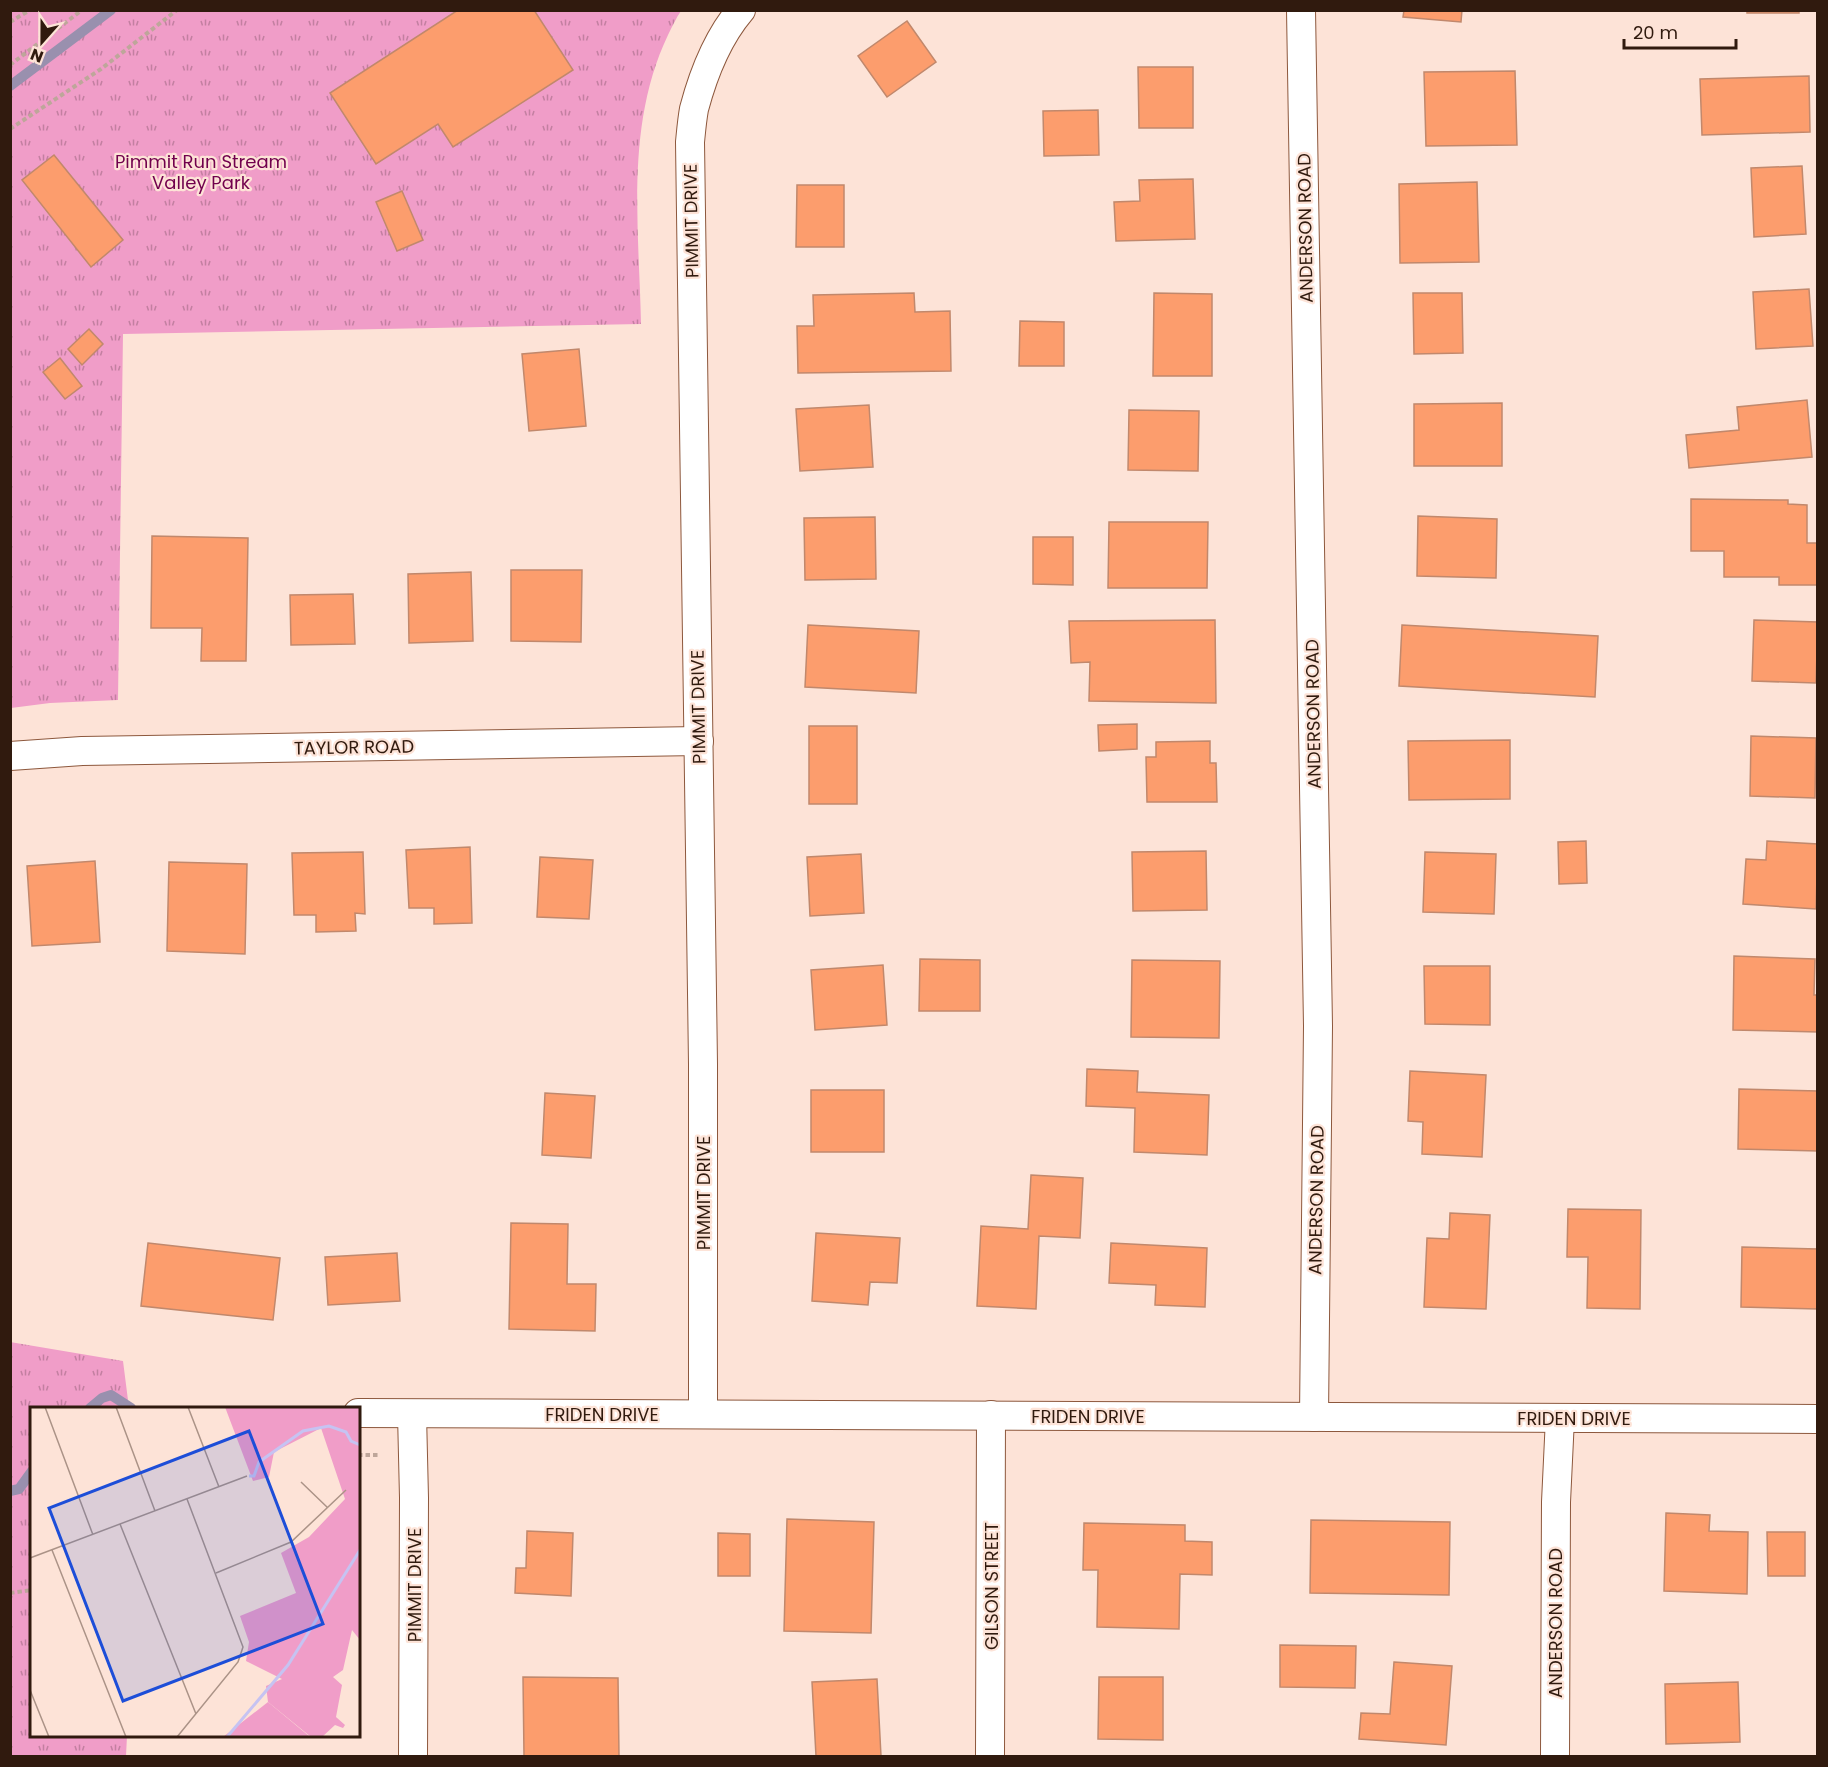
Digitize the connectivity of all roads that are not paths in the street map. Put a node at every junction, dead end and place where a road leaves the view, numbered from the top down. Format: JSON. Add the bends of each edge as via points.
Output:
{"nodes":[{"id":1,"x":741,"y":10,"type":"edge"},
{"id":2,"x":1301,"y":10,"type":"edge"},
{"id":3,"x":699,"y":741,"type":"junction"},
{"id":4,"x":10,"y":756,"type":"edge"},
{"id":5,"x":360,"y":1413,"type":"edge"},
{"id":6,"x":412,"y":1414,"type":"junction"},
{"id":7,"x":703,"y":1414,"type":"junction"},
{"id":8,"x":991,"y":1415,"type":"junction"},
{"id":9,"x":1314,"y":1417,"type":"junction"},
{"id":10,"x":1560,"y":1418,"type":"junction"},
{"id":11,"x":1818,"y":1419,"type":"edge"},
{"id":12,"x":413,"y":1756,"type":"edge"},
{"id":13,"x":990,"y":1756,"type":"edge"},
{"id":14,"x":1555,"y":1756,"type":"edge"}],
"edges":[{"from":1,"to":3,"type":"street","name":"PIMMIT DRIVE","via":[[710,62],[694,110],[690,142]]},
{"from":2,"to":9,"type":"street","name":"ANDERSON ROAD","via":[[1318,1026]]},
{"from":3,"to":4,"type":"street","name":"TAYLOR ROAD","via":[[82,751]]},
{"from":3,"to":7,"type":"street","name":"PIMMIT DRIVE"},
{"from":5,"to":6,"type":"street","name":"FRIDEN DRIVE"},
{"from":6,"to":7,"type":"street","name":"FRIDEN DRIVE"},
{"from":6,"to":12,"type":"street","name":"PIMMIT DRIVE"},
{"from":7,"to":8,"type":"street","name":"FRIDEN DRIVE"},
{"from":8,"to":9,"type":"street","name":"FRIDEN DRIVE"},
{"from":8,"to":13,"type":"street","name":"GILSON STREET"},
{"from":9,"to":10,"type":"street","name":"FRIDEN DRIVE"},
{"from":10,"to":11,"type":"street","name":"FRIDEN DRIVE"},
{"from":10,"to":14,"type":"street","name":"ANDERSON ROAD"}]}
